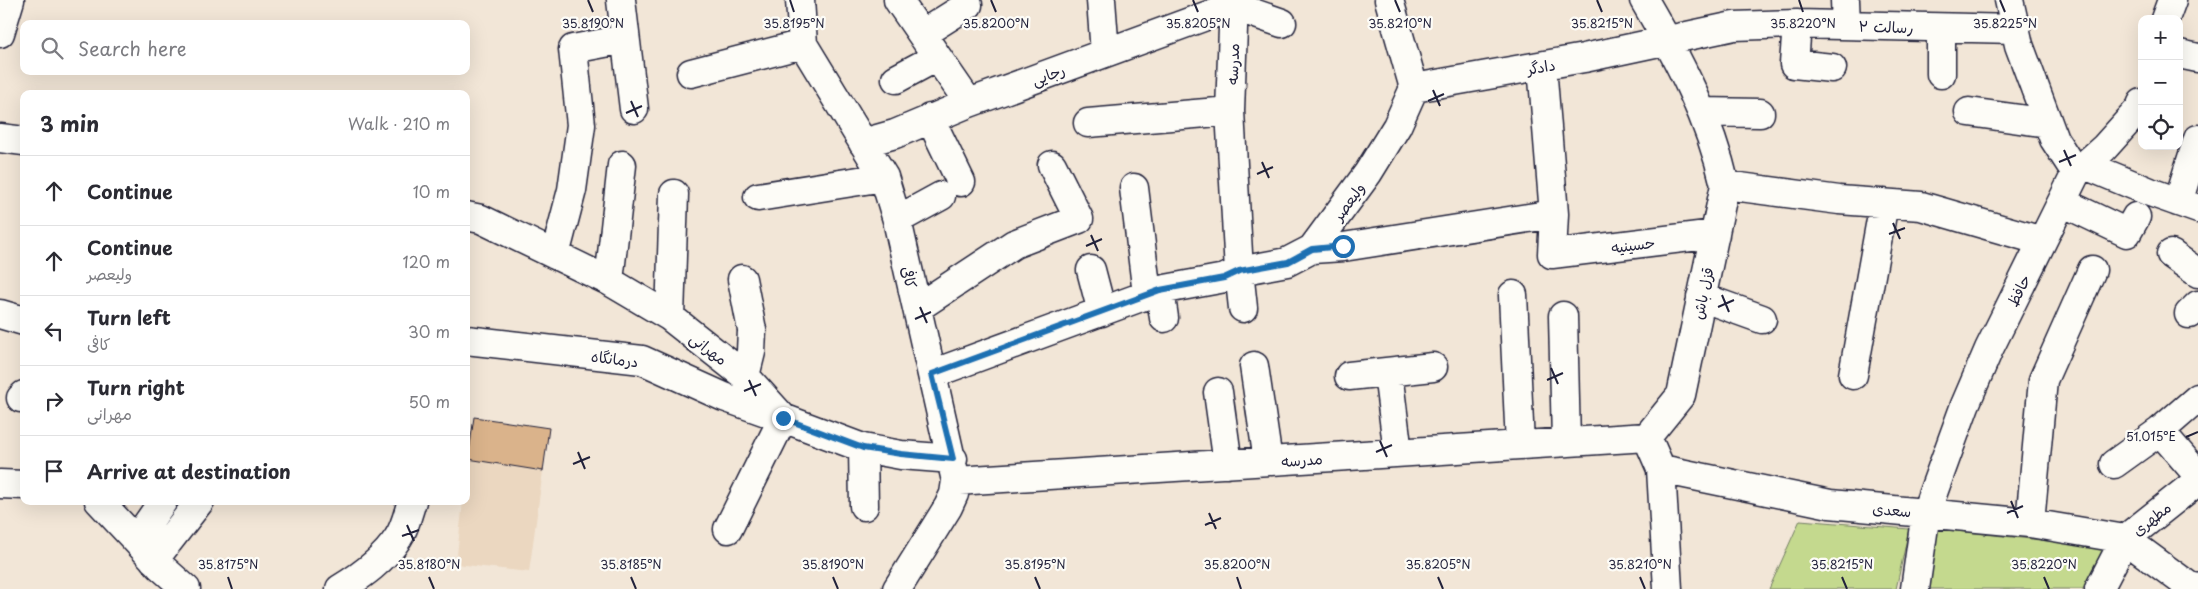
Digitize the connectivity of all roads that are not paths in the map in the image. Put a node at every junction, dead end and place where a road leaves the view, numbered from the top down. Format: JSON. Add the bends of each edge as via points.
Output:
{"nodes":[{"id":1,"x":10,"y":0,"type":"edge"},
{"id":2,"x":621,"y":0,"type":"edge"},
{"id":3,"x":800,"y":0,"type":"edge"},
{"id":4,"x":898,"y":0,"type":"edge"},
{"id":5,"x":1100,"y":0,"type":"edge"},
{"id":6,"x":1389,"y":0,"type":"edge"},
{"id":7,"x":1644,"y":0,"type":"edge"},
{"id":8,"x":2009,"y":0,"type":"edge"},
{"id":9,"x":2172,"y":0,"type":"edge"},
{"id":10,"x":1234,"y":3,"type":"edge"},
{"id":11,"x":968,"y":4,"type":"dead end"},
{"id":12,"x":1846,"y":12,"type":"edge"},
{"id":13,"x":2166,"y":15,"type":"edge"},
{"id":14,"x":1282,"y":23,"type":"dead end"},
{"id":15,"x":1797,"y":24,"type":"junction"},
{"id":16,"x":1941,"y":28,"type":"junction"},
{"id":17,"x":2016,"y":29,"type":"junction"},
{"id":18,"x":0,"y":33,"type":"edge"},
{"id":19,"x":922,"y":34,"type":"junction"},
{"id":20,"x":625,"y":39,"type":"junction"},
{"id":21,"x":1667,"y":39,"type":"junction"},
{"id":22,"x":803,"y":44,"type":"junction"},
{"id":23,"x":1105,"y":53,"type":"junction"},
{"id":24,"x":2183,"y":55,"type":"edge"},
{"id":25,"x":937,"y":57,"type":"junction"},
{"id":26,"x":2198,"y":58,"type":"edge"},
{"id":27,"x":1542,"y":66,"type":"junction"},
{"id":28,"x":1832,"y":68,"type":"dead end"},
{"id":29,"x":691,"y":73,"type":"dead end"},
{"id":30,"x":1941,"y":74,"type":"dead end"},
{"id":31,"x":896,"y":79,"type":"dead end"},
{"id":32,"x":1414,"y":88,"type":"junction"},
{"id":33,"x":969,"y":103,"type":"junction"},
{"id":34,"x":2141,"y":105,"type":"edge"},
{"id":35,"x":634,"y":109,"type":"dead end"},
{"id":36,"x":1230,"y":111,"type":"junction"},
{"id":37,"x":1702,"y":112,"type":"junction"},
{"id":38,"x":1969,"y":112,"type":"dead end"},
{"id":39,"x":1760,"y":113,"type":"dead end"},
{"id":40,"x":930,"y":118,"type":"junction"},
{"id":41,"x":1088,"y":123,"type":"dead end"},
{"id":42,"x":2048,"y":123,"type":"junction"},
{"id":43,"x":0,"y":138,"type":"edge"},
{"id":44,"x":2198,"y":139,"type":"edge"},
{"id":45,"x":20,"y":140,"type":"edge"},
{"id":46,"x":862,"y":143,"type":"junction"},
{"id":47,"x":622,"y":165,"type":"dead end"},
{"id":48,"x":1052,"y":165,"type":"dead end"},
{"id":49,"x":2081,"y":169,"type":"junction"},
{"id":50,"x":884,"y":178,"type":"junction"},
{"id":51,"x":1725,"y":185,"type":"junction"},
{"id":52,"x":1134,"y":188,"type":"dead end"},
{"id":53,"x":674,"y":194,"type":"dead end"},
{"id":54,"x":758,"y":197,"type":"dead end"},
{"id":55,"x":2062,"y":202,"type":"junction"},
{"id":56,"x":1884,"y":203,"type":"junction"},
{"id":57,"x":2188,"y":206,"type":"edge"},
{"id":58,"x":1554,"y":214,"type":"junction"},
{"id":59,"x":470,"y":217,"type":"edge"},
{"id":60,"x":2136,"y":217,"type":"dead end"},
{"id":61,"x":897,"y":220,"type":"junction"},
{"id":62,"x":1715,"y":234,"type":"junction"},
{"id":63,"x":2042,"y":241,"type":"junction"},
{"id":64,"x":1312,"y":249,"type":"junction"},
{"id":65,"x":2170,"y":254,"type":"dead end"},
{"id":66,"x":555,"y":255,"type":"junction"},
{"id":67,"x":1091,"y":270,"type":"dead end"},
{"id":68,"x":2092,"y":270,"type":"dead end"},
{"id":69,"x":1239,"y":271,"type":"junction"},
{"id":70,"x":2198,"y":273,"type":"edge"},
{"id":71,"x":742,"y":280,"type":"dead end"},
{"id":72,"x":609,"y":281,"type":"junction"},
{"id":73,"x":1154,"y":292,"type":"junction"},
{"id":74,"x":1513,"y":295,"type":"dead end"},
{"id":75,"x":1701,"y":297,"type":"junction"},
{"id":76,"x":917,"y":308,"type":"junction"},
{"id":77,"x":1243,"y":308,"type":"dead end"},
{"id":78,"x":1102,"y":312,"type":"junction"},
{"id":79,"x":0,"y":314,"type":"edge"},
{"id":80,"x":1564,"y":316,"type":"dead end"},
{"id":81,"x":670,"y":317,"type":"junction"},
{"id":82,"x":1164,"y":318,"type":"dead end"},
{"id":83,"x":1762,"y":319,"type":"dead end"},
{"id":84,"x":20,"y":320,"type":"edge"},
{"id":85,"x":470,"y":340,"type":"edge"},
{"id":86,"x":1254,"y":366,"type":"dead end"},
{"id":87,"x":1433,"y":367,"type":"dead end"},
{"id":88,"x":1388,"y":372,"type":"junction"},
{"id":89,"x":932,"y":374,"type":"junction"},
{"id":90,"x":1854,"y":375,"type":"dead end"},
{"id":91,"x":745,"y":376,"type":"junction"},
{"id":92,"x":1349,"y":376,"type":"dead end"},
{"id":93,"x":1218,"y":392,"type":"dead end"},
{"id":94,"x":2198,"y":398,"type":"edge"},
{"id":95,"x":783,"y":418,"type":"junction"},
{"id":96,"x":2160,"y":430,"type":"junction"},
{"id":97,"x":1647,"y":437,"type":"junction"},
{"id":98,"x":1566,"y":442,"type":"junction"},
{"id":99,"x":1520,"y":445,"type":"junction"},
{"id":100,"x":863,"y":448,"type":"junction"},
{"id":101,"x":1398,"y":453,"type":"junction"},
{"id":102,"x":1268,"y":461,"type":"junction"},
{"id":103,"x":1228,"y":464,"type":"junction"},
{"id":104,"x":2114,"y":464,"type":"dead end"},
{"id":105,"x":1661,"y":469,"type":"junction"},
{"id":106,"x":955,"y":470,"type":"junction"},
{"id":107,"x":2198,"y":475,"type":"edge"},
{"id":108,"x":2198,"y":481,"type":"edge"},
{"id":109,"x":0,"y":484,"type":"edge"},
{"id":110,"x":20,"y":485,"type":"edge"},
{"id":111,"x":103,"y":505,"type":"edge"},
{"id":112,"x":160,"y":505,"type":"edge"},
{"id":113,"x":197,"y":505,"type":"edge"},
{"id":114,"x":411,"y":505,"type":"edge"},
{"id":115,"x":864,"y":506,"type":"dead end"},
{"id":116,"x":1926,"y":512,"type":"junction"},
{"id":117,"x":2030,"y":523,"type":"junction"},
{"id":118,"x":728,"y":529,"type":"dead end"},
{"id":119,"x":2125,"y":539,"type":"junction"},
{"id":120,"x":136,"y":540,"type":"junction"},
{"id":121,"x":154,"y":560,"type":"junction"},
{"id":122,"x":2198,"y":588,"type":"edge"},
{"id":123,"x":186,"y":589,"type":"edge"},
{"id":124,"x":340,"y":589,"type":"edge"},
{"id":125,"x":897,"y":589,"type":"edge"},
{"id":126,"x":1668,"y":589,"type":"edge"},
{"id":127,"x":1916,"y":589,"type":"edge"},
{"id":128,"x":2099,"y":589,"type":"edge"}],
"edges":[{"from":1,"to":18,"type":"street"},
{"from":2,"to":20,"type":"street"},
{"from":3,"to":22,"type":"street","name":"کافی"},
{"from":4,"to":19,"type":"street"},
{"from":5,"to":23,"type":"street"},
{"from":6,"to":32,"type":"street"},
{"from":7,"to":21,"type":"street","name":"قزل باش"},
{"from":8,"to":17,"type":"street"},
{"from":9,"to":13,"type":"street"},
{"from":10,"to":14,"type":"street"},
{"from":10,"to":23,"type":"street","name":"رجایی"},
{"from":10,"to":36,"type":"street","name":"مدرسه"},
{"from":11,"to":19,"type":"street"},
{"from":12,"to":15,"type":"street","name":"رسالت ۲"},
{"from":12,"to":16,"type":"street","name":"رسالت ۲"},
{"from":15,"to":21,"type":"street","name":"رسالت ۲","via":[[1734,26]]},
{"from":15,"to":28,"type":"street","via":[[1794,64]]},
{"from":16,"to":17,"type":"street","name":"رسالت ۲"},
{"from":16,"to":30,"type":"street"},
{"from":17,"to":42,"type":"street"},
{"from":19,"to":25,"type":"street"},
{"from":20,"to":35,"type":"street"},
{"from":20,"to":66,"type":"street","via":[[573,49],[581,125],[572,190]]},
{"from":21,"to":27,"type":"street","name":"دادگر"},
{"from":21,"to":37,"type":"street","name":"قزل باش"},
{"from":22,"to":29,"type":"street"},
{"from":22,"to":46,"type":"street","name":"کافی"},
{"from":23,"to":33,"type":"street","name":"رجایی"},
{"from":24,"to":26,"type":"street"},
{"from":25,"to":31,"type":"street"},
{"from":25,"to":33,"type":"street"},
{"from":27,"to":32,"type":"street","name":"دادگر"},
{"from":27,"to":58,"type":"street"},
{"from":32,"to":64,"type":"street","name":"ولیعصر","via":[[1397,126],[1368,173]]},
{"from":33,"to":40,"type":"street","name":"رجایی"},
{"from":34,"to":49,"type":"street"},
{"from":36,"to":41,"type":"street"},
{"from":36,"to":69,"type":"street","name":"مدرسه"},
{"from":37,"to":39,"type":"street"},
{"from":37,"to":51,"type":"street","name":"قزل باش","via":[[1717,151]]},
{"from":38,"to":42,"type":"street"},
{"from":40,"to":46,"type":"street","name":"رجایی","via":[[895,134]]},
{"from":40,"to":61,"type":"street","via":[[951,189]]},
{"from":42,"to":49,"type":"street","via":[[2054,139]]},
{"from":43,"to":45,"type":"street"},
{"from":44,"to":57,"type":"street"},
{"from":46,"to":50,"type":"street","name":"کافی"},
{"from":47,"to":72,"type":"street"},
{"from":48,"to":76,"type":"street","via":[[1079,219],[1014,244]]},
{"from":49,"to":55,"type":"street","name":"حافظ"},
{"from":49,"to":57,"type":"street"},
{"from":50,"to":54,"type":"street"},
{"from":50,"to":61,"type":"street","name":"کافی"},
{"from":51,"to":56,"type":"street"},
{"from":51,"to":62,"type":"street","name":"قزل باش"},
{"from":52,"to":73,"type":"street"},
{"from":53,"to":81,"type":"street"},
{"from":55,"to":60,"type":"street","via":[[2127,233]]},
{"from":55,"to":63,"type":"street","name":"حافظ"},
{"from":56,"to":63,"type":"street","via":[[1921,206]]},
{"from":56,"to":90,"type":"street"},
{"from":58,"to":62,"type":"street","name":"حسینیه","via":[[1552,254]]},
{"from":58,"to":64,"type":"street"},
{"from":59,"to":66,"type":"street","name":"مهرانی","via":[[481,219]]},
{"from":61,"to":76,"type":"street","name":"کافی"},
{"from":62,"to":75,"type":"street","name":"قزل باش"},
{"from":63,"to":116,"type":"street","name":"حافظ","via":[[1988,349]]},
{"from":64,"to":69,"type":"street","name":"ولیعصر","via":[[1288,262]]},
{"from":65,"to":70,"type":"street"},
{"from":66,"to":72,"type":"street","name":"مهرانی"},
{"from":67,"to":78,"type":"street"},
{"from":68,"to":117,"type":"street","via":[[2043,380]]},
{"from":69,"to":73,"type":"street","name":"ولیعصر","via":[[1224,278]]},
{"from":69,"to":77,"type":"street","name":"مدرسه"},
{"from":71,"to":91,"type":"street","via":[[752,330]]},
{"from":72,"to":81,"type":"street","name":"مهرانی"},
{"from":73,"to":78,"type":"street","name":"ولیعصر"},
{"from":73,"to":82,"type":"street"},
{"from":74,"to":99,"type":"street"},
{"from":75,"to":83,"type":"street"},
{"from":75,"to":97,"type":"street","name":"قزل باش","via":[[1681,395]]},
{"from":76,"to":89,"type":"street","name":"کافی"},
{"from":78,"to":89,"type":"street","name":"ولیعصر"},
{"from":79,"to":84,"type":"street"},
{"from":80,"to":98,"type":"street"},
{"from":81,"to":91,"type":"street","name":"مهرانی"},
{"from":85,"to":95,"type":"street","name":"درمانگاه","via":[[642,360],[724,397]]},
{"from":86,"to":102,"type":"street"},
{"from":87,"to":88,"type":"street"},
{"from":88,"to":92,"type":"street"},
{"from":88,"to":101,"type":"street"},
{"from":89,"to":106,"type":"street","name":"کافی"},
{"from":91,"to":95,"type":"street","name":"مهرانی"},
{"from":93,"to":103,"type":"street"},
{"from":94,"to":96,"type":"street"},
{"from":95,"to":100,"type":"street","name":"مهرانی"},
{"from":95,"to":118,"type":"street"},
{"from":96,"to":104,"type":"street"},
{"from":96,"to":107,"type":"street"},
{"from":97,"to":98,"type":"street","name":"مدرسه"},
{"from":97,"to":105,"type":"street"},
{"from":98,"to":99,"type":"street","name":"مدرسه"},
{"from":99,"to":101,"type":"street","name":"مدرسه"},
{"from":100,"to":106,"type":"street","name":"مهرانی","via":[[901,454]]},
{"from":100,"to":115,"type":"street"},
{"from":101,"to":102,"type":"street","name":"مدرسه"},
{"from":102,"to":103,"type":"street","name":"مدرسه"},
{"from":103,"to":106,"type":"street","name":"مدرسه"},
{"from":105,"to":116,"type":"street","name":"سعدی","via":[[1830,504]]},
{"from":105,"to":126,"type":"street"},
{"from":106,"to":125,"type":"street","via":[[954,494],[948,507]]},
{"from":108,"to":119,"type":"street","name":"مطهری"},
{"from":109,"to":110,"type":"street"},
{"from":111,"to":120,"type":"street"},
{"from":112,"to":120,"type":"street"},
{"from":113,"to":121,"type":"street"},
{"from":114,"to":124,"type":"street","via":[[399,537],[380,560]]},
{"from":116,"to":117,"type":"street","name":"سعدی"},
{"from":116,"to":127,"type":"street","name":"حافظ"},
{"from":117,"to":119,"type":"street","name":"سعدی"},
{"from":119,"to":122,"type":"street","via":[[2189,586]]},
{"from":119,"to":128,"type":"street","name":"مطهری"},
{"from":120,"to":121,"type":"street"},
{"from":121,"to":123,"type":"street"}]}
